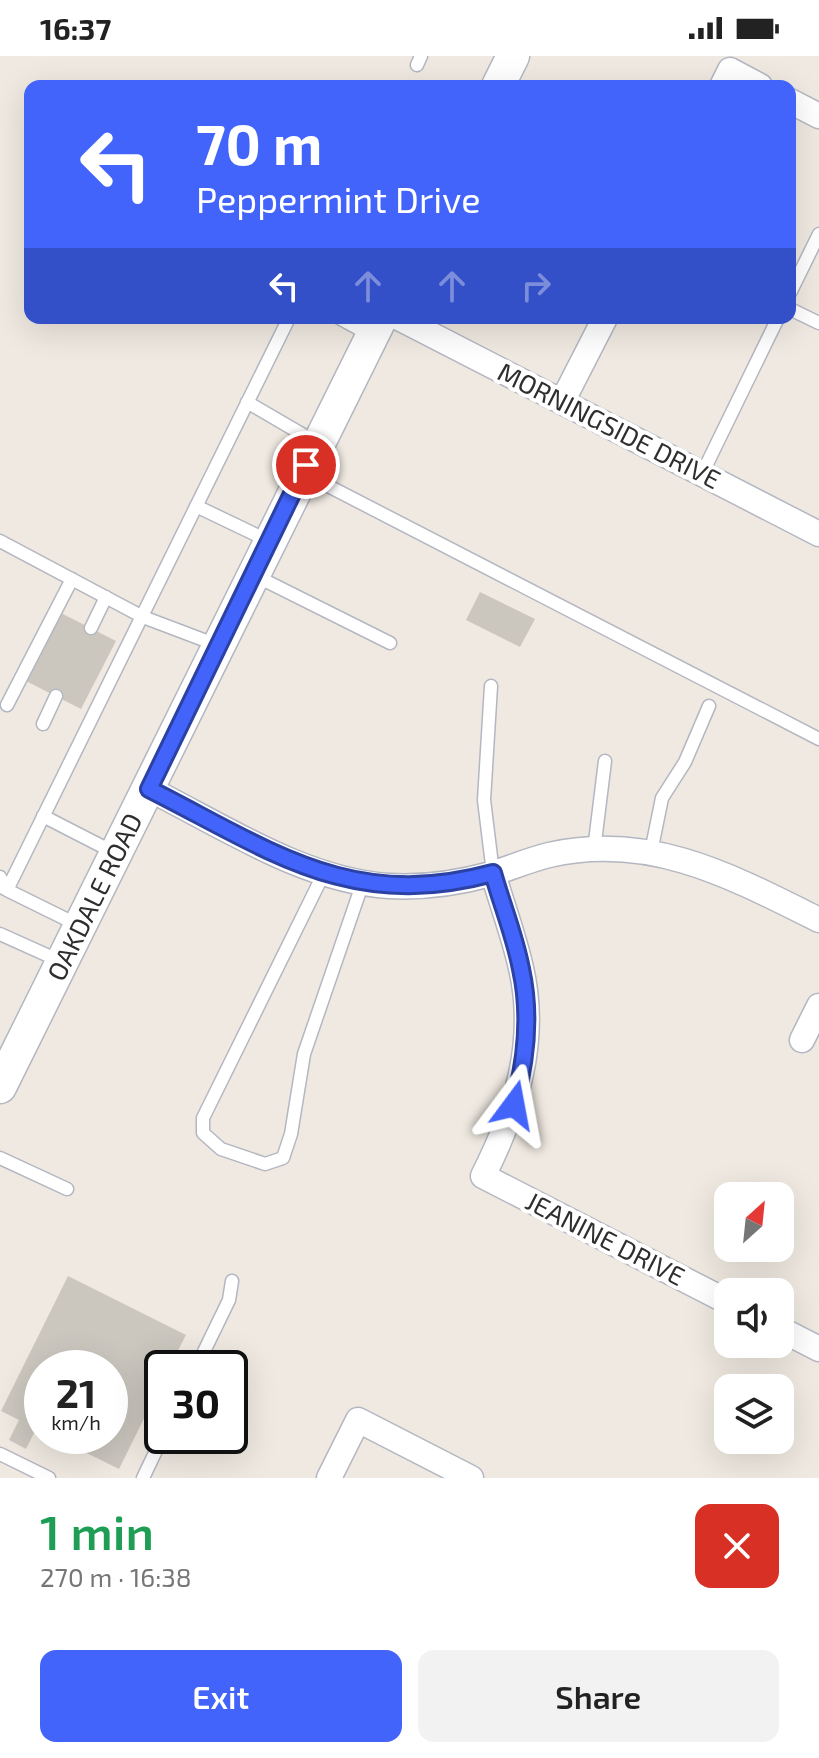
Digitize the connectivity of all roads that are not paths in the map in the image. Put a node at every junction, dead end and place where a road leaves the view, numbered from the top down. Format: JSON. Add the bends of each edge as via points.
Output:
{"nodes":[{"id":1,"x":513,"y":56,"type":"edge"},
{"id":2,"x":501,"y":80,"type":"edge"},
{"id":3,"x":796,"y":104,"type":"edge"},
{"id":4,"x":819,"y":116,"type":"edge"},
{"id":5,"x":819,"y":234,"type":"edge"},
{"id":6,"x":796,"y":281,"type":"edge"},
{"id":7,"x":796,"y":312,"type":"edge"},
{"id":8,"x":819,"y":323,"type":"edge"},
{"id":9,"x":286,"y":324,"type":"edge"},
{"id":10,"x":411,"y":324,"type":"edge"},
{"id":11,"x":602,"y":324,"type":"edge"},
{"id":12,"x":775,"y":324,"type":"edge"},
{"id":13,"x":376,"y":327,"type":"edge"},
{"id":14,"x":247,"y":402,"type":"junction"},
{"id":15,"x":562,"y":402,"type":"junction"},
{"id":16,"x":317,"y":443,"type":"junction"},
{"id":17,"x":302,"y":472,"type":"junction"},
{"id":18,"x":702,"y":474,"type":"junction"},
{"id":19,"x":196,"y":506,"type":"junction"},
{"id":20,"x":819,"y":534,"type":"edge"},
{"id":21,"x":0,"y":541,"type":"edge"},
{"id":22,"x":269,"y":541,"type":"junction"},
{"id":23,"x":253,"y":574,"type":"junction"},
{"id":24,"x":72,"y":579,"type":"junction"},
{"id":25,"x":106,"y":597,"type":"junction"},
{"id":26,"x":143,"y":617,"type":"junction"},
{"id":27,"x":91,"y":628,"type":"dead end"},
{"id":28,"x":390,"y":643,"type":"dead end"},
{"id":29,"x":218,"y":646,"type":"junction"},
{"id":30,"x":491,"y":686,"type":"dead end"},
{"id":31,"x":56,"y":696,"type":"dead end"},
{"id":32,"x":7,"y":705,"type":"dead end"},
{"id":33,"x":709,"y":706,"type":"dead end"},
{"id":34,"x":43,"y":724,"type":"dead end"},
{"id":35,"x":819,"y":739,"type":"edge"},
{"id":36,"x":605,"y":761,"type":"dead end"},
{"id":37,"x":149,"y":789,"type":"junction"},
{"id":38,"x":43,"y":816,"type":"junction"},
{"id":39,"x":594,"y":850,"type":"junction"},
{"id":40,"x":651,"y":852,"type":"junction"},
{"id":41,"x":117,"y":854,"type":"junction"},
{"id":42,"x":324,"y":873,"type":"junction"},
{"id":43,"x":493,"y":873,"type":"junction"},
{"id":44,"x":0,"y":877,"type":"edge"},
{"id":45,"x":363,"y":882,"type":"junction"},
{"id":46,"x":2,"y":891,"type":"edge"},
{"id":47,"x":819,"y":920,"type":"edge"},
{"id":48,"x":81,"y":926,"type":"junction"},
{"id":49,"x":0,"y":934,"type":"edge"},
{"id":50,"x":63,"y":962,"type":"junction"},
{"id":51,"x":819,"y":1006,"type":"edge"},
{"id":52,"x":802,"y":1040,"type":"dead end"},
{"id":53,"x":0,"y":1087,"type":"edge"},
{"id":54,"x":0,"y":1158,"type":"edge"},
{"id":55,"x":67,"y":1189,"type":"dead end"},
{"id":56,"x":232,"y":1281,"type":"dead end"},
{"id":57,"x":714,"y":1295,"type":"edge"},
{"id":58,"x":794,"y":1336,"type":"edge"},
{"id":59,"x":819,"y":1349,"type":"edge"},
{"id":60,"x":205,"y":1350,"type":"edge"},
{"id":61,"x":0,"y":1454,"type":"edge"},
{"id":62,"x":154,"y":1454,"type":"edge"},
{"id":63,"x":49,"y":1478,"type":"edge"},
{"id":64,"x":143,"y":1478,"type":"edge"},
{"id":65,"x":329,"y":1478,"type":"edge"},
{"id":66,"x":471,"y":1478,"type":"edge"}],
"edges":[{"from":1,"to":2,"type":"main road"},
{"from":3,"to":4,"type":"street"},
{"from":5,"to":6,"type":"lane"},
{"from":7,"to":8,"type":"lane"},
{"from":9,"to":14,"type":"lane"},
{"from":10,"to":15,"type":"street","name":"MORNINGSIDE DRIVE"},
{"from":11,"to":15,"type":"street"},
{"from":12,"to":18,"type":"lane"},
{"from":13,"to":16,"type":"main road","name":"OAKDALE ROAD"},
{"from":14,"to":16,"type":"lane"},
{"from":14,"to":19,"type":"lane"},
{"from":15,"to":18,"type":"street","name":"MORNINGSIDE DRIVE"},
{"from":16,"to":17,"type":"main road","name":"OAKDALE ROAD"},
{"from":17,"to":22,"type":"main road","name":"OAKDALE ROAD"},
{"from":17,"to":35,"type":"lane"},
{"from":18,"to":20,"type":"street","name":"MORNINGSIDE DRIVE"},
{"from":19,"to":22,"type":"lane"},
{"from":19,"to":26,"type":"lane"},
{"from":21,"to":24,"type":"lane"},
{"from":22,"to":23,"type":"main road","name":"OAKDALE ROAD"},
{"from":23,"to":28,"type":"lane"},
{"from":23,"to":29,"type":"main road","name":"OAKDALE ROAD"},
{"from":24,"to":25,"type":"lane"},
{"from":24,"to":32,"type":"lane"},
{"from":25,"to":26,"type":"lane"},
{"from":25,"to":27,"type":"lane"},
{"from":26,"to":29,"type":"lane"},
{"from":26,"to":38,"type":"lane"},
{"from":29,"to":37,"type":"main road","name":"OAKDALE ROAD"},
{"from":30,"to":43,"type":"lane","via":[[484,800]]},
{"from":31,"to":34,"type":"lane"},
{"from":33,"to":40,"type":"lane","via":[[685,762],[662,798]]},
{"from":36,"to":39,"type":"lane"},
{"from":37,"to":41,"type":"main road","name":"OAKDALE ROAD"},
{"from":37,"to":42,"type":"street"},
{"from":38,"to":41,"type":"lane"},
{"from":38,"to":46,"type":"lane"},
{"from":39,"to":40,"type":"street"},
{"from":39,"to":43,"type":"street","via":[[548,856]]},
{"from":40,"to":47,"type":"street","via":[[736,878]]},
{"from":41,"to":48,"type":"main road","name":"OAKDALE ROAD"},
{"from":42,"to":45,"type":"street"},
{"from":42,"to":45,"type":"lane","via":[[203,1118],[203,1133],[221,1149],[265,1164],[283,1158],[304,1054]]},
{"from":43,"to":45,"type":"street","via":[[422,886]]},
{"from":43,"to":57,"type":"street","name":"JEANINE DRIVE","via":[[521,968],[526,1037],[514,1105],[483,1176]]},
{"from":44,"to":46,"type":"lane"},
{"from":46,"to":48,"type":"lane"},
{"from":48,"to":50,"type":"main road","name":"OAKDALE ROAD"},
{"from":49,"to":50,"type":"lane"},
{"from":50,"to":53,"type":"main road","name":"OAKDALE ROAD"},
{"from":51,"to":52,"type":"street"},
{"from":54,"to":55,"type":"lane"},
{"from":56,"to":60,"type":"lane","via":[[229,1300]]},
{"from":58,"to":59,"type":"street"},
{"from":61,"to":63,"type":"lane"},
{"from":62,"to":64,"type":"lane"},
{"from":65,"to":66,"type":"street","via":[[358,1420]]}]}
